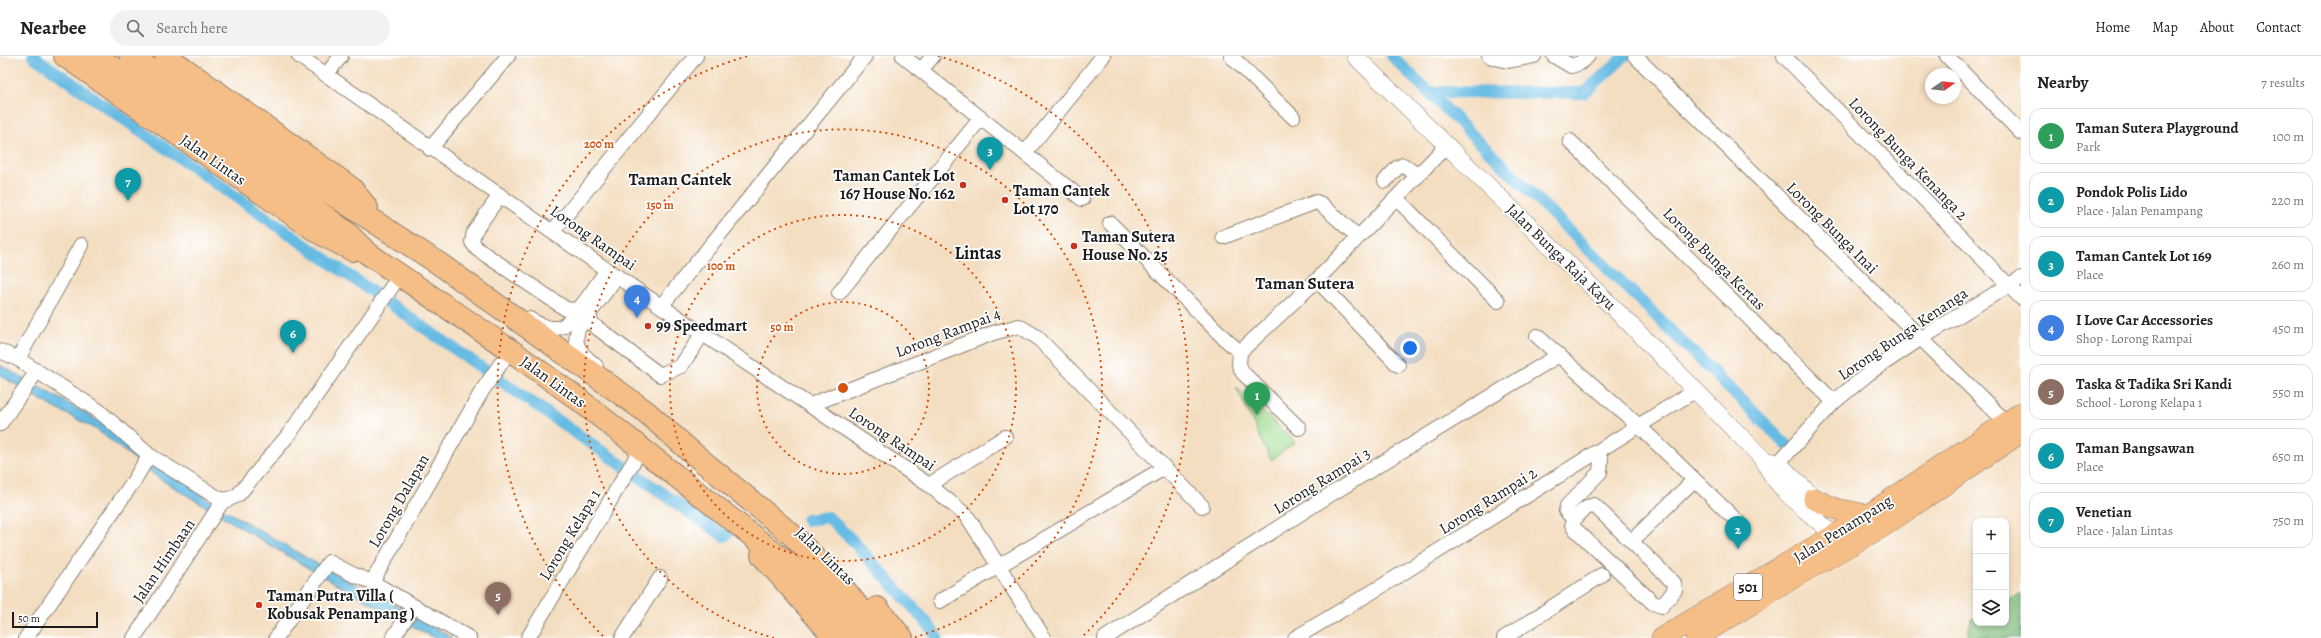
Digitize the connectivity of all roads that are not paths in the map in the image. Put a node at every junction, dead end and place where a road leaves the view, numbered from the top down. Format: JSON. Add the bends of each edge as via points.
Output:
{"nodes":[{"id":1,"x":65,"y":56,"type":"edge"},
{"id":2,"x":96,"y":56,"type":"edge"},
{"id":3,"x":131,"y":56,"type":"edge"},
{"id":4,"x":166,"y":56,"type":"edge"},
{"id":5,"x":299,"y":56,"type":"edge"},
{"id":6,"x":341,"y":56,"type":"edge"},
{"id":7,"x":508,"y":56,"type":"edge"},
{"id":8,"x":696,"y":56,"type":"edge"},
{"id":9,"x":865,"y":56,"type":"edge"},
{"id":10,"x":903,"y":56,"type":"edge"},
{"id":11,"x":933,"y":56,"type":"edge"},
{"id":12,"x":1103,"y":56,"type":"edge"},
{"id":13,"x":1231,"y":56,"type":"edge"},
{"id":14,"x":1355,"y":56,"type":"edge"},
{"id":15,"x":1489,"y":56,"type":"edge"},
{"id":16,"x":1534,"y":56,"type":"edge"},
{"id":17,"x":1554,"y":56,"type":"edge"},
{"id":18,"x":1588,"y":56,"type":"edge"},
{"id":19,"x":1784,"y":56,"type":"edge"},
{"id":20,"x":1946,"y":56,"type":"edge"},
{"id":21,"x":1638,"y":58,"type":"edge"},
{"id":22,"x":922,"y":70,"type":"junction"},
{"id":23,"x":326,"y":75,"type":"junction"},
{"id":24,"x":1293,"y":117,"type":"dead end"},
{"id":25,"x":981,"y":118,"type":"junction"},
{"id":26,"x":2021,"y":133,"type":"edge"},
{"id":27,"x":1570,"y":141,"type":"dead end"},
{"id":28,"x":1447,"y":145,"type":"junction"},
{"id":29,"x":430,"y":149,"type":"junction"},
{"id":30,"x":1025,"y":153,"type":"junction"},
{"id":31,"x":1418,"y":176,"type":"junction"},
{"id":32,"x":1385,"y":180,"type":"dead end"},
{"id":33,"x":500,"y":195,"type":"junction"},
{"id":34,"x":1396,"y":198,"type":"junction"},
{"id":35,"x":1082,"y":199,"type":"dead end"},
{"id":36,"x":1110,"y":223,"type":"dead end"},
{"id":37,"x":386,"y":229,"type":"junction"},
{"id":38,"x":553,"y":231,"type":"junction"},
{"id":39,"x":1222,"y":237,"type":"dead end"},
{"id":40,"x":1358,"y":237,"type":"junction"},
{"id":41,"x":81,"y":245,"type":"dead end"},
{"id":42,"x":367,"y":253,"type":"junction"},
{"id":43,"x":612,"y":273,"type":"junction"},
{"id":44,"x":2021,"y":278,"type":"edge"},
{"id":45,"x":1317,"y":280,"type":"junction"},
{"id":46,"x":461,"y":281,"type":"junction"},
{"id":47,"x":395,"y":283,"type":"junction"},
{"id":48,"x":2008,"y":286,"type":"junction"},
{"id":49,"x":839,"y":293,"type":"dead end"},
{"id":50,"x":2021,"y":298,"type":"edge"},
{"id":51,"x":1498,"y":301,"type":"dead end"},
{"id":52,"x":662,"y":305,"type":"junction"},
{"id":53,"x":584,"y":312,"type":"junction"},
{"id":54,"x":703,"y":334,"type":"junction"},
{"id":55,"x":1537,"y":336,"type":"dead end"},
{"id":56,"x":1920,"y":339,"type":"junction"},
{"id":57,"x":0,"y":351,"type":"edge"},
{"id":58,"x":1240,"y":352,"type":"junction"},
{"id":59,"x":1559,"y":355,"type":"junction"},
{"id":60,"x":506,"y":358,"type":"junction"},
{"id":61,"x":18,"y":359,"type":"junction"},
{"id":62,"x":1398,"y":364,"type":"dead end"},
{"id":63,"x":34,"y":375,"type":"junction"},
{"id":64,"x":1696,"y":390,"type":"junction"},
{"id":65,"x":621,"y":393,"type":"junction"},
{"id":66,"x":1834,"y":402,"type":"junction"},
{"id":67,"x":810,"y":405,"type":"junction"},
{"id":68,"x":0,"y":424,"type":"edge"},
{"id":69,"x":2017,"y":425,"type":"edge"},
{"id":70,"x":1640,"y":427,"type":"junction"},
{"id":71,"x":1299,"y":428,"type":"dead end"},
{"id":72,"x":1005,"y":437,"type":"dead end"},
{"id":73,"x":637,"y":453,"type":"junction"},
{"id":74,"x":1598,"y":453,"type":"junction"},
{"id":75,"x":149,"y":455,"type":"junction"},
{"id":76,"x":1771,"y":466,"type":"junction"},
{"id":77,"x":1164,"y":468,"type":"junction"},
{"id":78,"x":1694,"y":480,"type":"junction"},
{"id":79,"x":929,"y":484,"type":"junction"},
{"id":80,"x":1814,"y":499,"type":"junction"},
{"id":81,"x":224,"y":501,"type":"junction"},
{"id":82,"x":1202,"y":506,"type":"dead end"},
{"id":83,"x":774,"y":514,"type":"junction"},
{"id":84,"x":1868,"y":515,"type":"junction"},
{"id":85,"x":729,"y":516,"type":"junction"},
{"id":86,"x":1574,"y":519,"type":"junction"},
{"id":87,"x":1740,"y":524,"type":"dead end"},
{"id":88,"x":1638,"y":535,"type":"dead end"},
{"id":89,"x":1845,"y":539,"type":"junction"},
{"id":90,"x":999,"y":566,"type":"junction"},
{"id":91,"x":1602,"y":575,"type":"dead end"},
{"id":92,"x":660,"y":578,"type":"dead end"},
{"id":93,"x":372,"y":582,"type":"junction"},
{"id":94,"x":940,"y":601,"type":"dead end"},
{"id":95,"x":413,"y":607,"type":"junction"},
{"id":96,"x":396,"y":633,"type":"edge"},
{"id":97,"x":463,"y":637,"type":"edge"},
{"id":98,"x":26,"y":638,"type":"edge"},
{"id":99,"x":134,"y":638,"type":"edge"},
{"id":100,"x":276,"y":638,"type":"edge"},
{"id":101,"x":528,"y":638,"type":"edge"},
{"id":102,"x":622,"y":638,"type":"edge"},
{"id":103,"x":835,"y":638,"type":"edge"},
{"id":104,"x":860,"y":638,"type":"edge"},
{"id":105,"x":883,"y":638,"type":"edge"},
{"id":106,"x":902,"y":638,"type":"edge"},
{"id":107,"x":1044,"y":638,"type":"edge"},
{"id":108,"x":1105,"y":638,"type":"edge"},
{"id":109,"x":1295,"y":638,"type":"edge"},
{"id":110,"x":1504,"y":638,"type":"edge"},
{"id":111,"x":1662,"y":638,"type":"edge"},
{"id":112,"x":1696,"y":638,"type":"edge"}],
"edges":[{"from":1,"to":42,"type":"highway","name":"Jalan Lintas","via":[[318,232],[347,248]]},
{"from":2,"to":42,"type":"highway","name":"Jalan Lintas","via":[[297,196],[346,232]]},
{"from":3,"to":37,"type":"highway","name":"Jalan Lintas","via":[[287,165]]},
{"from":4,"to":37,"type":"highway","name":"Jalan Lintas","via":[[351,188]]},
{"from":5,"to":23,"type":"street","name":"Lorong Rampai"},
{"from":6,"to":23,"type":"street"},
{"from":7,"to":29,"type":"street"},
{"from":8,"to":38,"type":"street"},
{"from":9,"to":52,"type":"street"},
{"from":10,"to":22,"type":"street"},
{"from":11,"to":22,"type":"street"},
{"from":12,"to":30,"type":"street"},
{"from":13,"to":24,"type":"street"},
{"from":14,"to":28,"type":"street","name":"Jalan Bunga Raja Kayu"},
{"from":15,"to":16,"type":"street","via":[[1508,61]]},
{"from":17,"to":18,"type":"street","via":[[1571,66]]},
{"from":19,"to":48,"type":"street","name":"Lorong Bunga Kenanga 2"},
{"from":20,"to":26,"type":"street"},
{"from":21,"to":56,"type":"street","name":"Lorong Bunga Inai"},
{"from":22,"to":25,"type":"street"},
{"from":23,"to":29,"type":"street","name":"Lorong Rampai"},
{"from":25,"to":30,"type":"street"},
{"from":25,"to":49,"type":"street"},
{"from":27,"to":66,"type":"street","name":"Lorong Bunga Kertas"},
{"from":28,"to":31,"type":"street"},
{"from":28,"to":64,"type":"street","name":"Jalan Bunga Raja Kayu"},
{"from":29,"to":33,"type":"street","name":"Lorong Rampai"},
{"from":30,"to":35,"type":"street"},
{"from":31,"to":32,"type":"street","via":[[1403,166],[1397,168]]},
{"from":31,"to":34,"type":"street"},
{"from":33,"to":38,"type":"street","name":"Lorong Rampai"},
{"from":33,"to":53,"type":"street","via":[[474,232],[472,242],[477,249],[566,309]]},
{"from":34,"to":40,"type":"street"},
{"from":34,"to":51,"type":"street"},
{"from":36,"to":58,"type":"street"},
{"from":37,"to":46,"type":"highway","name":"Jalan Lintas"},
{"from":38,"to":43,"type":"street","name":"Lorong Rampai"},
{"from":39,"to":40,"type":"street","via":[[1316,202]]},
{"from":40,"to":45,"type":"street"},
{"from":41,"to":61,"type":"street"},
{"from":42,"to":47,"type":"highway","name":"Jalan Lintas"},
{"from":43,"to":52,"type":"street","name":"Lorong Rampai"},
{"from":43,"to":53,"type":"street"},
{"from":44,"to":48,"type":"street","name":"Lorong Bunga Kenanga"},
{"from":45,"to":58,"type":"street"},
{"from":45,"to":62,"type":"street"},
{"from":46,"to":53,"type":"street","via":[[546,327],[562,327]]},
{"from":46,"to":65,"type":"highway","name":"Jalan Lintas"},
{"from":47,"to":60,"type":"highway","name":"Jalan Lintas"},
{"from":47,"to":81,"type":"street","via":[[290,433],[238,495]]},
{"from":48,"to":50,"type":"street","name":"Lorong Bunga Kenanga 2"},
{"from":48,"to":56,"type":"street","name":"Lorong Bunga Kenanga"},
{"from":52,"to":54,"type":"street","name":"Lorong Rampai"},
{"from":53,"to":54,"type":"street","via":[[592,324],[660,374],[681,366]]},
{"from":53,"to":65,"type":"street","via":[[575,338],[576,344]]},
{"from":54,"to":67,"type":"street","name":"Lorong Rampai"},
{"from":55,"to":59,"type":"street"},
{"from":56,"to":66,"type":"street","name":"Lorong Bunga Kenanga","via":[[1870,373]]},
{"from":56,"to":69,"type":"street","name":"Lorong Bunga Inai"},
{"from":57,"to":61,"type":"street"},
{"from":58,"to":71,"type":"street","via":[[1239,365],[1243,373]]},
{"from":59,"to":70,"type":"street"},
{"from":59,"to":108,"type":"street","name":"Lorong Rampai 3","via":[[1328,496]]},
{"from":60,"to":73,"type":"highway","name":"Jalan Lintas"},
{"from":60,"to":93,"type":"street","name":"Lorong Dalapan","via":[[482,391]]},
{"from":61,"to":63,"type":"street"},
{"from":63,"to":68,"type":"street"},
{"from":63,"to":75,"type":"street","via":[[99,411]]},
{"from":64,"to":70,"type":"street","name":"Lorong Rampai 2"},
{"from":64,"to":76,"type":"street","name":"Jalan Bunga Raja Kayu"},
{"from":65,"to":83,"type":"highway","name":"Jalan Lintas","via":[[714,459]]},
{"from":66,"to":76,"type":"street","name":"Lorong Bunga Kenanga"},
{"from":67,"to":77,"type":"street","name":"Lorong Rampai 4","via":[[993,333],[1019,326],[1037,337]]},
{"from":67,"to":79,"type":"street","name":"Lorong Rampai"},
{"from":69,"to":84,"type":"main road","name":"Jalan Penampang","number":"501"},
{"from":69,"to":89,"type":"main road","name":"Jalan Penampang","number":"501"},
{"from":70,"to":74,"type":"street","name":"Lorong Rampai 2"},
{"from":70,"to":78,"type":"street"},
{"from":72,"to":79,"type":"street"},
{"from":73,"to":85,"type":"highway","name":"Jalan Lintas"},
{"from":73,"to":101,"type":"street","name":"Lorong Kelapa 1"},
{"from":74,"to":86,"type":"street","via":[[1601,460],[1600,472],[1567,506],[1566,510]]},
{"from":74,"to":109,"type":"street","name":"Lorong Rampai 2"},
{"from":75,"to":81,"type":"street"},
{"from":75,"to":98,"type":"street"},
{"from":76,"to":80,"type":"street","name":"Jalan Bunga Raja Kayu"},
{"from":76,"to":89,"type":"street","name":"Jalan Bunga Raja Kayu","via":[[1781,487]]},
{"from":77,"to":82,"type":"street","name":"Lorong Rampai 4"},
{"from":77,"to":90,"type":"street"},
{"from":78,"to":87,"type":"street"},
{"from":78,"to":88,"type":"street"},
{"from":79,"to":90,"type":"street","name":"Lorong Rampai","via":[[968,516]]},
{"from":80,"to":84,"type":"main road","via":[[1836,509]]},
{"from":80,"to":89,"type":"street","name":"Jalan Bunga Raja Kayu"},
{"from":81,"to":99,"type":"street","name":"Jalan Himbaan"},
{"from":83,"to":105,"type":"highway","name":"Jalan Lintas","via":[[840,584]]},
{"from":83,"to":106,"type":"highway","name":"Jalan Lintas","via":[[813,542],[878,608]]},
{"from":84,"to":89,"type":"main road","name":"Jalan Penampang","number":"501"},
{"from":85,"to":103,"type":"highway","name":"Jalan Lintas"},
{"from":85,"to":104,"type":"highway","name":"Jalan Lintas","via":[[810,581]]},
{"from":86,"to":86,"type":"street","via":[[1588,506],[1594,505],[1674,583],[1675,590],[1662,606],[1653,604],[1574,528]]},
{"from":89,"to":111,"type":"main road","name":"Jalan Penampang","number":"501"},
{"from":89,"to":112,"type":"main road","name":"Jalan Penampang","number":"501"},
{"from":90,"to":94,"type":"street"},
{"from":90,"to":107,"type":"street","name":"Lorong Rampai"},
{"from":91,"to":110,"type":"street"},
{"from":92,"to":102,"type":"street"},
{"from":93,"to":95,"type":"street"},
{"from":93,"to":100,"type":"street","via":[[329,562]]},
{"from":95,"to":96,"type":"street"},
{"from":95,"to":97,"type":"street"}]}
